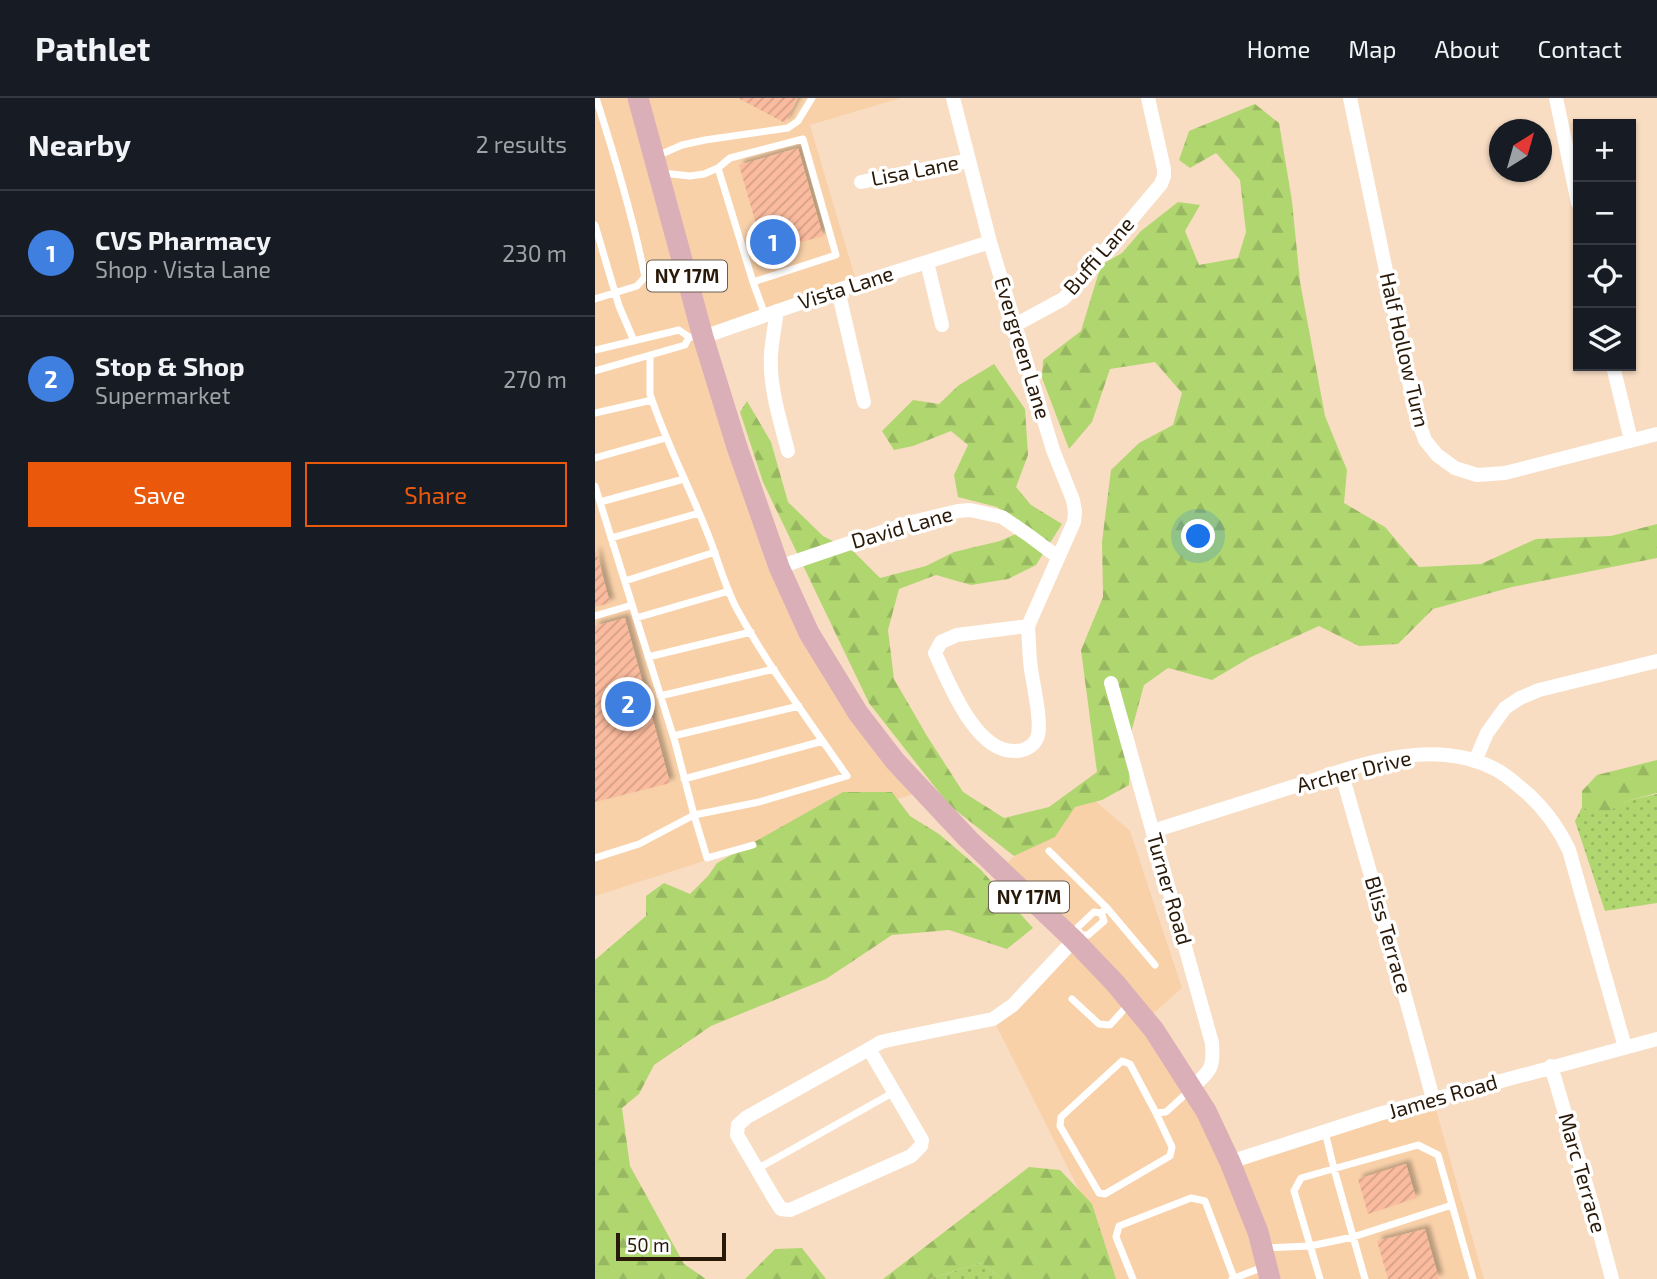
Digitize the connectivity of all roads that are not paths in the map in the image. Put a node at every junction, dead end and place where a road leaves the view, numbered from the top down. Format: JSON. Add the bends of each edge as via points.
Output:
{"nodes":[{"id":1,"x":596,"y":98,"type":"edge"},
{"id":2,"x":638,"y":98,"type":"edge"},
{"id":3,"x":811,"y":98,"type":"edge"},
{"id":4,"x":953,"y":98,"type":"edge"},
{"id":5,"x":1149,"y":98,"type":"edge"},
{"id":6,"x":1350,"y":98,"type":"edge"},
{"id":7,"x":1556,"y":98,"type":"edge"},
{"id":8,"x":969,"y":160,"type":"junction"},
{"id":9,"x":655,"y":164,"type":"junction"},
{"id":10,"x":718,"y":168,"type":"junction"},
{"id":11,"x":861,"y":182,"type":"dead end"},
{"id":12,"x":1574,"y":182,"type":"edge"},
{"id":13,"x":595,"y":225,"type":"edge"},
{"id":14,"x":990,"y":243,"type":"junction"},
{"id":15,"x":598,"y":245,"type":"edge"},
{"id":16,"x":927,"y":262,"type":"junction"},
{"id":17,"x":753,"y":282,"type":"junction"},
{"id":18,"x":838,"y":290,"type":"junction"},
{"id":19,"x":615,"y":294,"type":"junction"},
{"id":20,"x":595,"y":299,"type":"edge"},
{"id":21,"x":771,"y":313,"type":"junction"},
{"id":22,"x":942,"y":325,"type":"dead end"},
{"id":23,"x":1015,"y":325,"type":"junction"},
{"id":24,"x":696,"y":337,"type":"junction"},
{"id":25,"x":634,"y":341,"type":"junction"},
{"id":26,"x":595,"y":350,"type":"edge"},
{"id":27,"x":650,"y":355,"type":"junction"},
{"id":28,"x":595,"y":371,"type":"edge"},
{"id":29,"x":1614,"y":371,"type":"edge"},
{"id":30,"x":651,"y":397,"type":"junction"},
{"id":31,"x":864,"y":402,"type":"dead end"},
{"id":32,"x":595,"y":412,"type":"edge"},
{"id":33,"x":1657,"y":434,"type":"edge"},
{"id":34,"x":666,"y":438,"type":"junction"},
{"id":35,"x":1630,"y":440,"type":"junction"},
{"id":36,"x":788,"y":451,"type":"dead end"},
{"id":37,"x":595,"y":458,"type":"edge"},
{"id":38,"x":684,"y":479,"type":"junction"},
{"id":39,"x":595,"y":486,"type":"edge"},
{"id":40,"x":600,"y":502,"type":"junction"},
{"id":41,"x":699,"y":513,"type":"junction"},
{"id":42,"x":611,"y":538,"type":"junction"},
{"id":43,"x":715,"y":552,"type":"junction"},
{"id":44,"x":1058,"y":557,"type":"junction"},
{"id":45,"x":779,"y":567,"type":"junction"},
{"id":46,"x":625,"y":580,"type":"junction"},
{"id":47,"x":730,"y":591,"type":"junction"},
{"id":48,"x":632,"y":605,"type":"junction"},
{"id":49,"x":595,"y":617,"type":"edge"},
{"id":50,"x":636,"y":618,"type":"junction"},
{"id":51,"x":1028,"y":626,"type":"junction"},
{"id":52,"x":751,"y":632,"type":"junction"},
{"id":53,"x":648,"y":657,"type":"junction"},
{"id":54,"x":1657,"y":661,"type":"edge"},
{"id":55,"x":774,"y":669,"type":"junction"},
{"id":56,"x":1111,"y":683,"type":"dead end"},
{"id":57,"x":660,"y":696,"type":"junction"},
{"id":58,"x":799,"y":706,"type":"junction"},
{"id":59,"x":673,"y":736,"type":"junction"},
{"id":60,"x":823,"y":741,"type":"junction"},
{"id":61,"x":1475,"y":761,"type":"junction"},
{"id":62,"x":1341,"y":771,"type":"junction"},
{"id":63,"x":684,"y":779,"type":"junction"},
{"id":64,"x":694,"y":816,"type":"junction"},
{"id":65,"x":1153,"y":831,"type":"junction"},
{"id":66,"x":753,"y":845,"type":"dead end"},
{"id":67,"x":1049,"y":852,"type":"dead end"},
{"id":68,"x":595,"y":858,"type":"edge"},
{"id":69,"x":1104,"y":910,"type":"junction"},
{"id":70,"x":1077,"y":938,"type":"junction"},
{"id":71,"x":1155,"y":965,"type":"dead end"},
{"id":72,"x":1072,"y":999,"type":"dead end"},
{"id":73,"x":1131,"y":1002,"type":"junction"},
{"id":74,"x":1657,"y":1039,"type":"edge"},
{"id":75,"x":1625,"y":1047,"type":"junction"},
{"id":76,"x":869,"y":1049,"type":"junction"},
{"id":77,"x":1551,"y":1066,"type":"junction"},
{"id":78,"x":1192,"y":1088,"type":"junction"},
{"id":79,"x":894,"y":1092,"type":"junction"},
{"id":80,"x":1433,"y":1099,"type":"junction"},
{"id":81,"x":1156,"y":1114,"type":"junction"},
{"id":82,"x":1325,"y":1132,"type":"junction"},
{"id":83,"x":1230,"y":1162,"type":"junction"},
{"id":84,"x":757,"y":1169,"type":"junction"},
{"id":85,"x":1333,"y":1169,"type":"junction"},
{"id":86,"x":1452,"y":1205,"type":"junction"},
{"id":87,"x":1353,"y":1237,"type":"junction"},
{"id":88,"x":1310,"y":1246,"type":"junction"},
{"id":89,"x":1266,"y":1264,"type":"edge"},
{"id":90,"x":1133,"y":1279,"type":"edge"},
{"id":91,"x":1233,"y":1279,"type":"edge"},
{"id":92,"x":1320,"y":1279,"type":"edge"},
{"id":93,"x":1366,"y":1279,"type":"edge"},
{"id":94,"x":1473,"y":1279,"type":"edge"},
{"id":95,"x":1612,"y":1279,"type":"edge"}],
"edges":[{"from":1,"to":19,"type":"lane","via":[[645,278]]},
{"from":2,"to":9,"type":"main road","number":"NY 17M"},
{"from":3,"to":9,"type":"lane","via":[[799,121],[788,128],[682,145]]},
{"from":4,"to":8,"type":"street","name":"Evergreen Lane"},
{"from":5,"to":23,"type":"street","name":"Buffi Lane","via":[[1164,169],[1161,184],[1063,299]]},
{"from":6,"to":35,"type":"street","name":"Half Hollow Turn","via":[[1416,415],[1425,440],[1437,455],[1476,475],[1506,473]]},
{"from":7,"to":12,"type":"street"},
{"from":8,"to":11,"type":"street","name":"Lisa Lane"},
{"from":8,"to":14,"type":"street","name":"Evergreen Lane"},
{"from":9,"to":10,"type":"lane","via":[[690,176]]},
{"from":9,"to":24,"type":"main road","number":"NY 17M"},
{"from":10,"to":17,"type":"lane"},
{"from":10,"to":17,"type":"lane","via":[[730,158],[803,139],[836,255]]},
{"from":13,"to":15,"type":"lane"},
{"from":14,"to":16,"type":"street","name":"Vista Lane"},
{"from":14,"to":23,"type":"street","name":"Evergreen Lane"},
{"from":15,"to":19,"type":"lane"},
{"from":16,"to":18,"type":"street","name":"Vista Lane"},
{"from":16,"to":22,"type":"street"},
{"from":17,"to":21,"type":"lane"},
{"from":18,"to":21,"type":"street","name":"Vista Lane"},
{"from":18,"to":31,"type":"street"},
{"from":19,"to":20,"type":"lane"},
{"from":19,"to":25,"type":"lane"},
{"from":21,"to":24,"type":"street","name":"Vista Lane"},
{"from":21,"to":36,"type":"street","via":[[772,377]]},
{"from":23,"to":44,"type":"street","name":"Evergreen Lane","via":[[1073,500],[1074,522]]},
{"from":24,"to":25,"type":"lane","via":[[679,330]]},
{"from":24,"to":27,"type":"lane"},
{"from":24,"to":45,"type":"main road","number":"NY 17M"},
{"from":25,"to":26,"type":"lane"},
{"from":27,"to":28,"type":"lane"},
{"from":27,"to":30,"type":"lane"},
{"from":29,"to":35,"type":"street"},
{"from":30,"to":32,"type":"lane"},
{"from":30,"to":34,"type":"lane"},
{"from":33,"to":35,"type":"street","name":"Half Hollow Turn"},
{"from":34,"to":37,"type":"lane"},
{"from":34,"to":38,"type":"lane"},
{"from":38,"to":40,"type":"lane"},
{"from":38,"to":41,"type":"lane"},
{"from":39,"to":40,"type":"lane"},
{"from":40,"to":42,"type":"lane"},
{"from":41,"to":42,"type":"lane"},
{"from":41,"to":43,"type":"lane"},
{"from":42,"to":46,"type":"lane"},
{"from":43,"to":46,"type":"lane"},
{"from":43,"to":47,"type":"lane"},
{"from":44,"to":45,"type":"street","name":"David Lane","via":[[1002,517],[970,510],[912,522]]},
{"from":44,"to":51,"type":"street","name":"Evergreen Lane"},
{"from":45,"to":70,"type":"main road","number":"NY 17M","via":[[809,633],[894,761],[969,840]]},
{"from":46,"to":48,"type":"lane"},
{"from":47,"to":50,"type":"lane"},
{"from":47,"to":52,"type":"lane"},
{"from":48,"to":49,"type":"lane"},
{"from":48,"to":50,"type":"lane"},
{"from":50,"to":53,"type":"lane"},
{"from":51,"to":51,"type":"street","via":[[957,635],[941,642],[935,653],[975,727],[990,744],[1006,752],[1024,751],[1037,741]]},
{"from":52,"to":53,"type":"lane"},
{"from":52,"to":55,"type":"lane"},
{"from":53,"to":57,"type":"lane"},
{"from":54,"to":61,"type":"street","via":[[1520,698],[1505,708],[1487,733]]},
{"from":55,"to":57,"type":"lane"},
{"from":55,"to":58,"type":"lane"},
{"from":56,"to":65,"type":"street","name":"Turner Road"},
{"from":57,"to":59,"type":"lane"},
{"from":58,"to":59,"type":"lane"},
{"from":58,"to":60,"type":"lane"},
{"from":59,"to":63,"type":"lane"},
{"from":60,"to":63,"type":"lane"},
{"from":60,"to":64,"type":"lane","via":[[847,776]]},
{"from":61,"to":62,"type":"street","name":"Archer Drive","via":[[1457,755],[1395,757]]},
{"from":61,"to":75,"type":"street","name":"Archer Drive","via":[[1505,775],[1537,801],[1559,829]]},
{"from":62,"to":65,"type":"street","name":"Archer Drive"},
{"from":62,"to":80,"type":"street","name":"Bliss Terrace"},
{"from":63,"to":64,"type":"lane"},
{"from":64,"to":66,"type":"lane","via":[[707,858]]},
{"from":64,"to":68,"type":"lane","via":[[639,844]]},
{"from":65,"to":78,"type":"street","name":"Turner Road","via":[[1212,1043],[1209,1072]]},
{"from":67,"to":69,"type":"lane"},
{"from":69,"to":70,"type":"lane","via":[[1094,912],[1078,927]]},
{"from":69,"to":70,"type":"lane","via":[[1104,921],[1089,935]]},
{"from":69,"to":71,"type":"lane"},
{"from":70,"to":73,"type":"main road","number":"NY 17M"},
{"from":70,"to":76,"type":"street","via":[[1013,1005],[993,1019],[881,1042]]},
{"from":72,"to":73,"type":"lane","via":[[1099,1024],[1110,1025]]},
{"from":73,"to":78,"type":"main road","number":"NY 17M"},
{"from":74,"to":75,"type":"street","name":"James Road"},
{"from":75,"to":77,"type":"street","name":"James Road"},
{"from":76,"to":79,"type":"street"},
{"from":76,"to":84,"type":"street","via":[[738,1125],[737,1135]]},
{"from":77,"to":80,"type":"street","name":"James Road"},
{"from":77,"to":95,"type":"street","name":"Marc Terrace"},
{"from":78,"to":81,"type":"lane","via":[[1166,1112]]},
{"from":78,"to":83,"type":"main road","number":"NY 17M"},
{"from":79,"to":84,"type":"lane"},
{"from":79,"to":84,"type":"street","via":[[922,1140],[911,1156],[790,1210],[781,1209]]},
{"from":80,"to":82,"type":"street","name":"James Road"},
{"from":81,"to":81,"type":"lane","via":[[1172,1147],[1170,1156],[1099,1193],[1060,1126],[1061,1117],[1122,1061],[1130,1064]]},
{"from":82,"to":83,"type":"street","name":"James Road"},
{"from":82,"to":85,"type":"lane"},
{"from":83,"to":89,"type":"main road","number":"NY 17M"},
{"from":85,"to":86,"type":"lane","via":[[1418,1145],[1438,1155]]},
{"from":85,"to":87,"type":"lane"},
{"from":85,"to":88,"type":"lane","via":[[1301,1178],[1294,1191]]},
{"from":86,"to":87,"type":"lane"},
{"from":86,"to":94,"type":"lane"},
{"from":87,"to":88,"type":"lane"},
{"from":87,"to":93,"type":"lane"},
{"from":88,"to":89,"type":"lane"},
{"from":88,"to":92,"type":"lane"},
{"from":89,"to":91,"type":"lane"},
{"from":90,"to":91,"type":"lane","via":[[1116,1237],[1119,1226],[1191,1198],[1205,1201]]}]}
